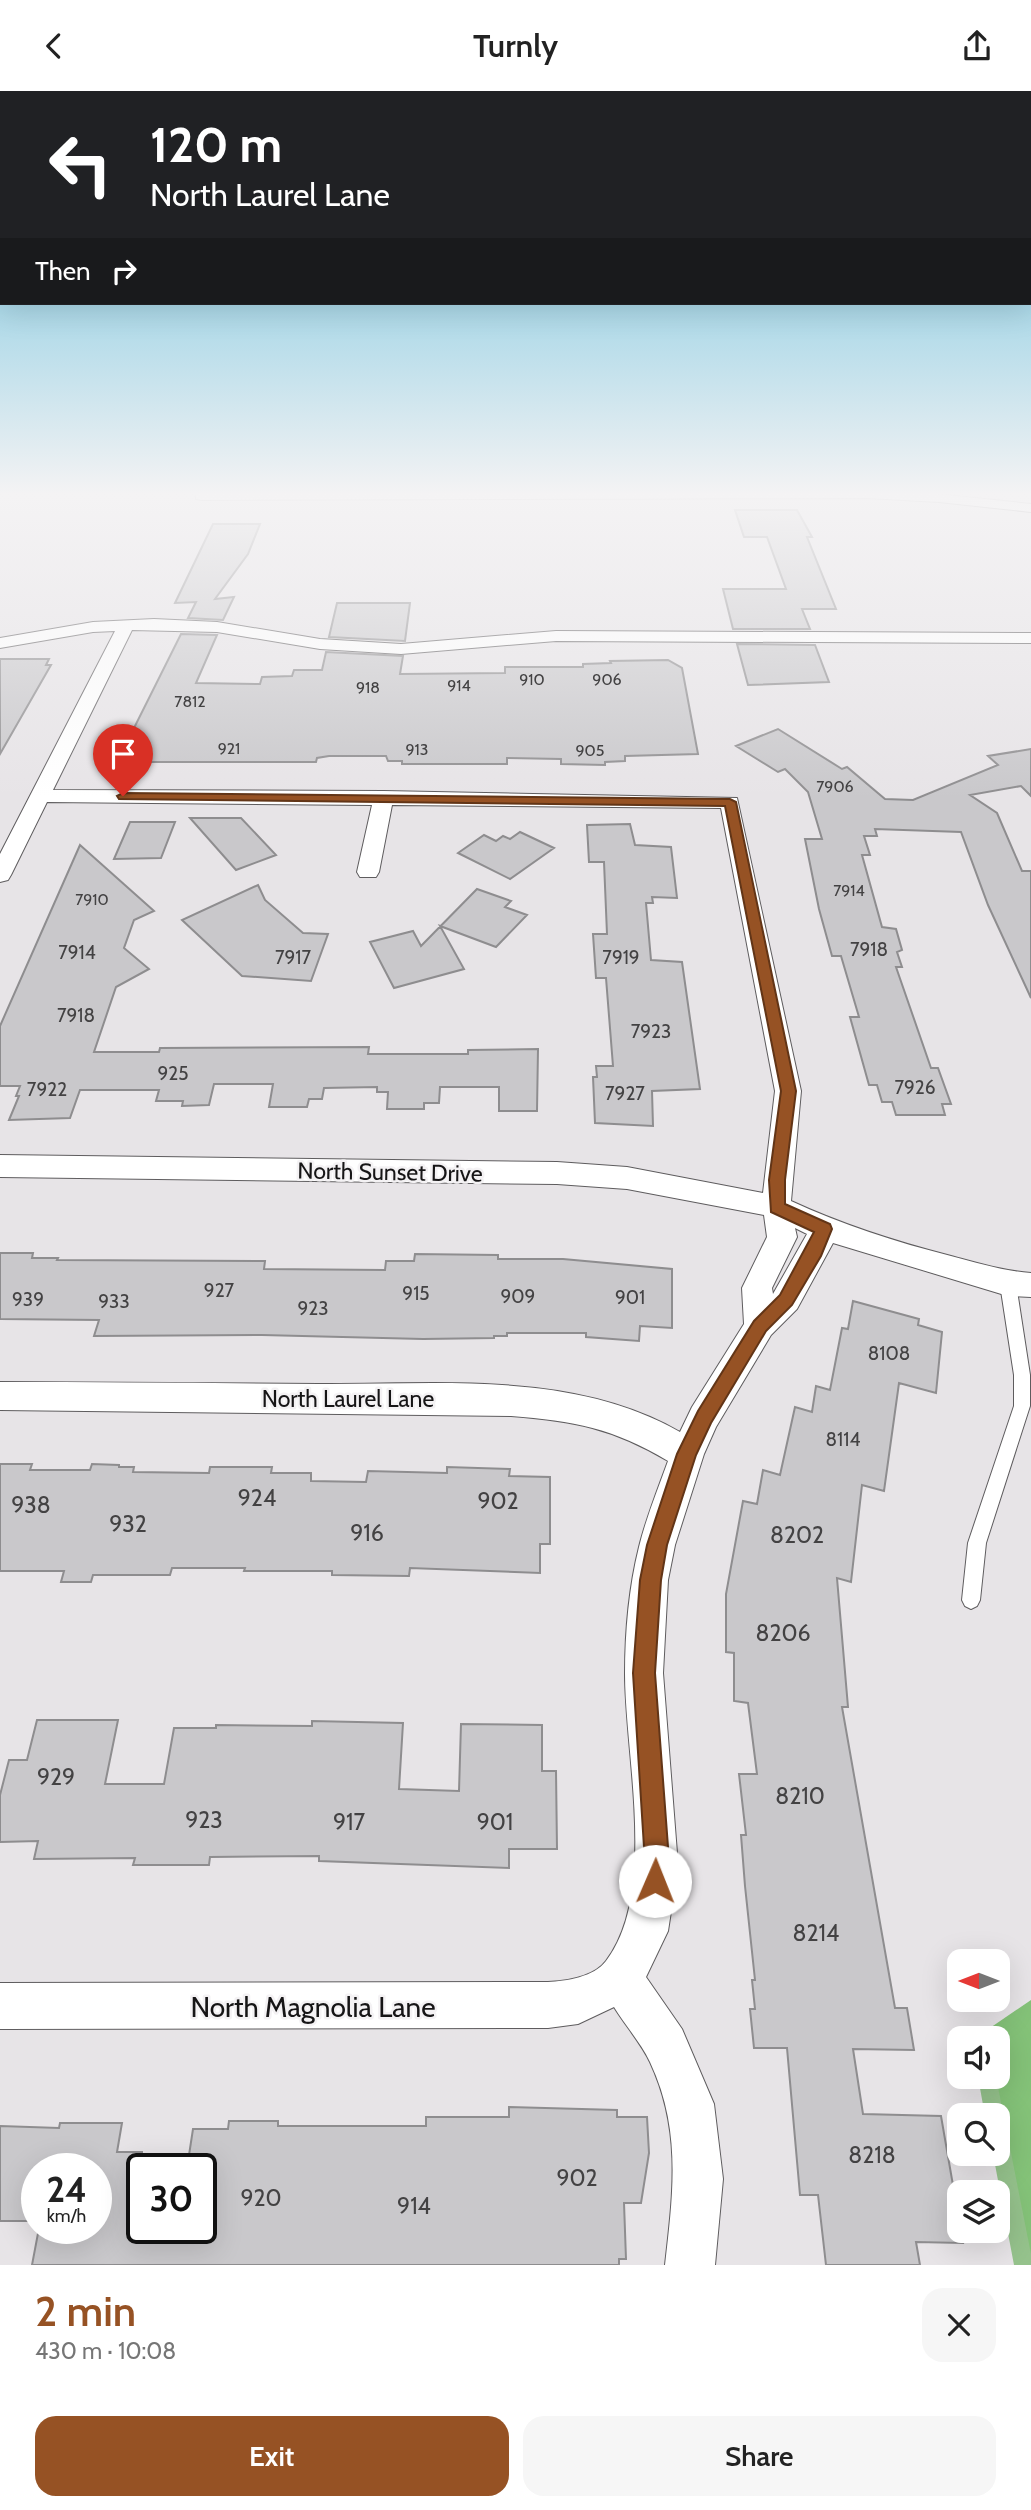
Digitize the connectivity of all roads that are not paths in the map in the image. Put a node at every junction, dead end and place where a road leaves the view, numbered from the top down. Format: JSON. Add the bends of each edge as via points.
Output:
{"nodes":[{"id":1,"x":126,"y":625,"type":"junction"},
{"id":2,"x":1031,"y":638,"type":"edge"},
{"id":3,"x":0,"y":643,"type":"edge"},
{"id":4,"x":40,"y":796,"type":"junction"},
{"id":5,"x":384,"y":797,"type":"junction"},
{"id":6,"x":368,"y":872,"type":"dead end"},
{"id":7,"x":0,"y":875,"type":"edge"},
{"id":8,"x":0,"y":1166,"type":"edge"},
{"id":9,"x":777,"y":1207,"type":"junction"},
{"id":10,"x":824,"y":1229,"type":"junction"},
{"id":11,"x":1020,"y":1285,"type":"edge"},
{"id":12,"x":760,"y":1326,"type":"junction"},
{"id":13,"x":0,"y":1396,"type":"edge"},
{"id":14,"x":687,"y":1454,"type":"junction"},
{"id":15,"x":971,"y":1600,"type":"dead end"},
{"id":16,"x":621,"y":1979,"type":"junction"},
{"id":17,"x":0,"y":2006,"type":"edge"},
{"id":18,"x":690,"y":2265,"type":"edge"}],
"edges":[{"from":1,"to":2,"type":"street","via":[[217,627],[320,644],[401,649],[556,636]]},
{"from":1,"to":3,"type":"street"},
{"from":1,"to":4,"type":"street"},
{"from":4,"to":5,"type":"street"},
{"from":4,"to":7,"type":"street"},
{"from":5,"to":6,"type":"street"},
{"from":5,"to":9,"type":"street","via":[[730,802],[788,1091]]},
{"from":8,"to":9,"type":"street","name":"North Sunset Drive","via":[[557,1173],[627,1178]]},
{"from":9,"to":10,"type":"street"},
{"from":9,"to":12,"type":"street","via":[[782,1237],[757,1288]]},
{"from":10,"to":11,"type":"street"},
{"from":10,"to":12,"type":"street","via":[[786,1300]]},
{"from":11,"to":15,"type":"lane","via":[[1009,1300],[1025,1382],[977,1543]]},
{"from":12,"to":14,"type":"street","via":[[704,1417]]},
{"from":13,"to":14,"type":"street","name":"North Laurel Lane","via":[[547,1404],[636,1426]]},
{"from":14,"to":16,"type":"street","via":[[657,1545],[646,1625],[644,1673],[657,1866],[654,1897],[646,1931]]},
{"from":16,"to":17,"type":"street","name":"North Magnolia Lane","via":[[578,2002],[548,2005]]},
{"from":16,"to":18,"type":"street","via":[[666,2045],[690,2104],[699,2179]]}]}
